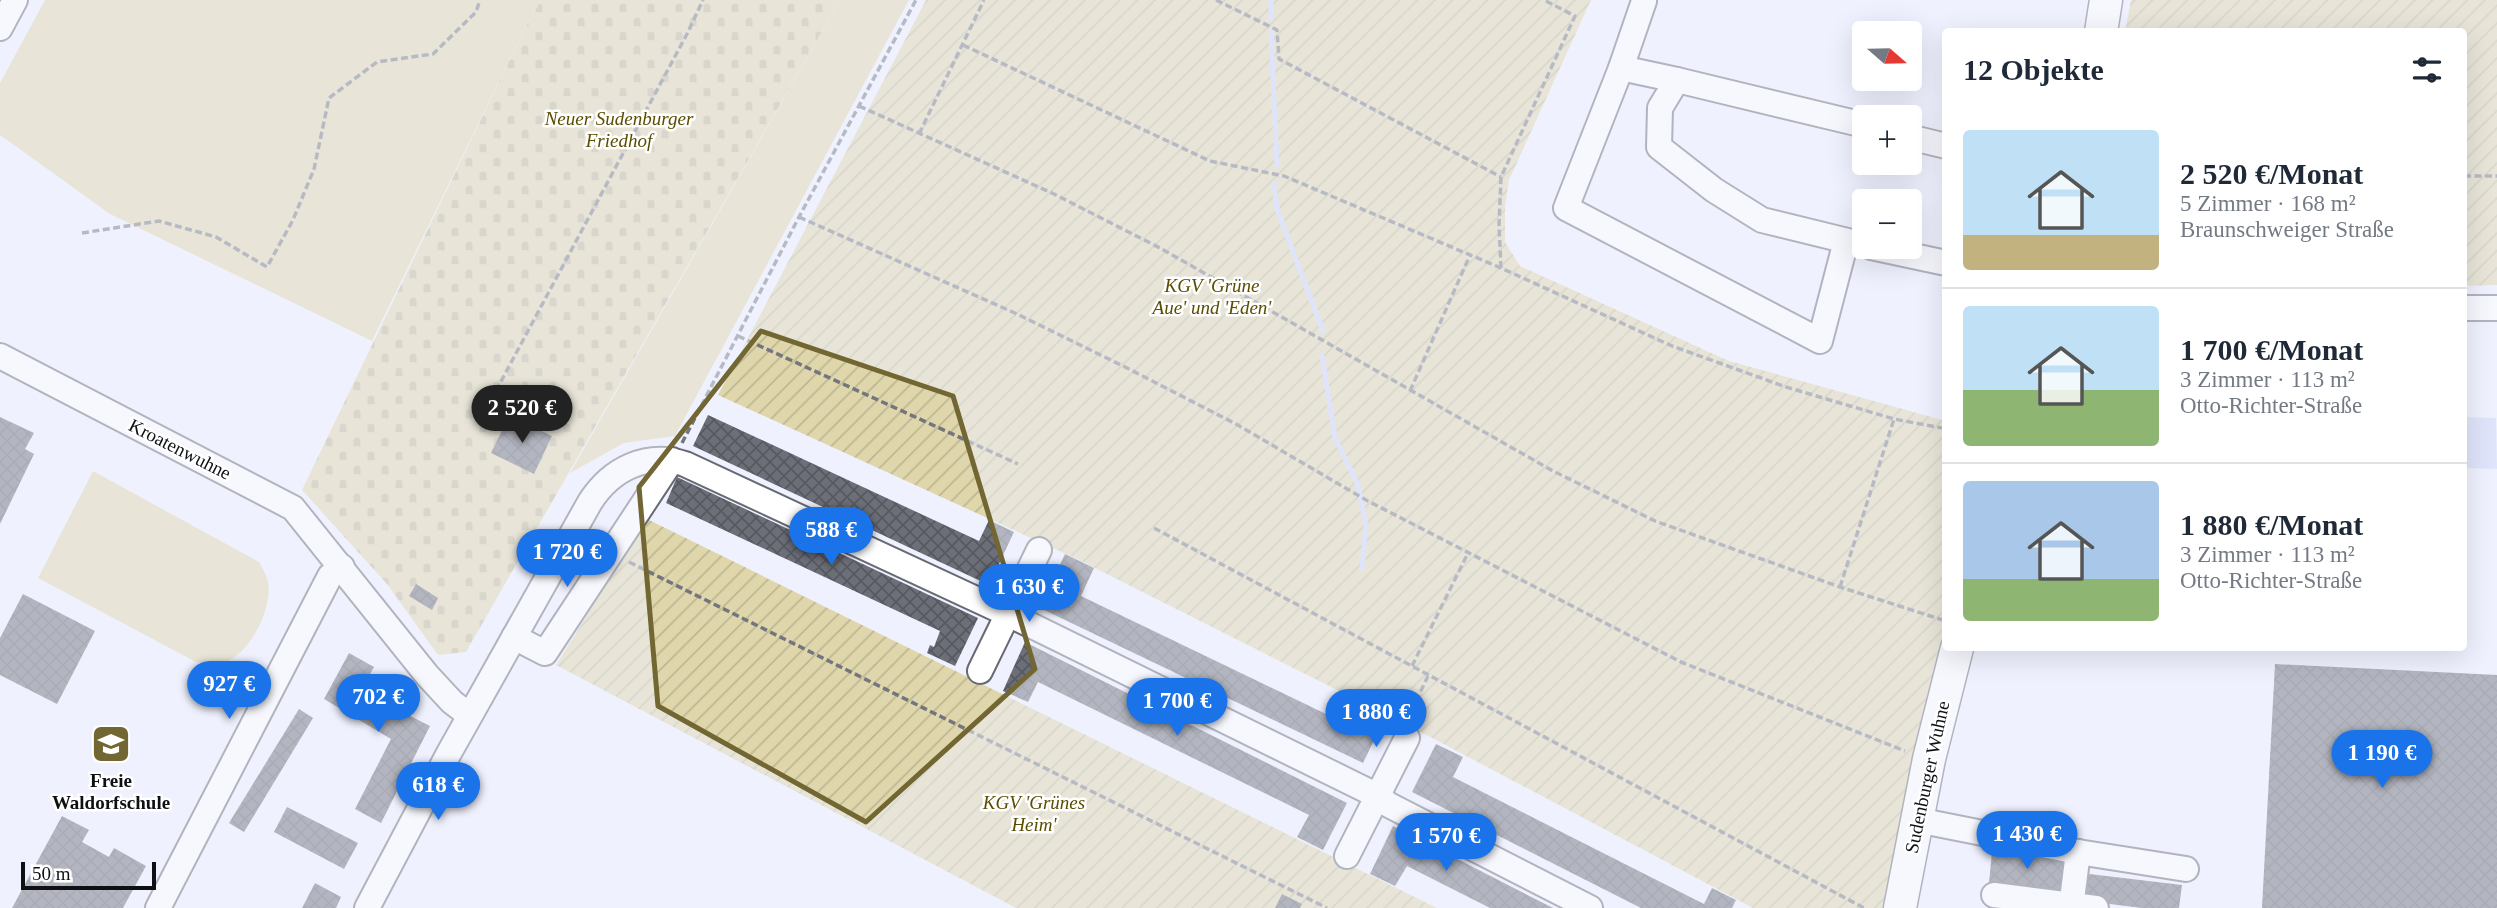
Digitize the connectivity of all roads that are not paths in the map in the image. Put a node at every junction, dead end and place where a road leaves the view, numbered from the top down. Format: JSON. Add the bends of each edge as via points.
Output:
{"nodes":[{"id":1,"x":15,"y":0,"type":"edge"},
{"id":2,"x":2106,"y":0,"type":"edge"},
{"id":3,"x":1644,"y":1,"type":"edge"},
{"id":4,"x":2102,"y":28,"type":"edge"},
{"id":5,"x":0,"y":29,"type":"edge"},
{"id":6,"x":1621,"y":68,"type":"junction"},
{"id":7,"x":1677,"y":80,"type":"junction"},
{"id":8,"x":1852,"y":122,"type":"edge"},
{"id":9,"x":1922,"y":140,"type":"edge"},
{"id":10,"x":1942,"y":145,"type":"edge"},
{"id":11,"x":1852,"y":242,"type":"edge"},
{"id":12,"x":1852,"y":251,"type":"edge"},
{"id":13,"x":1922,"y":259,"type":"edge"},
{"id":14,"x":1942,"y":263,"type":"edge"},
{"id":15,"x":2467,"y":308,"type":"edge"},
{"id":16,"x":2497,"y":308,"type":"edge"},
{"id":17,"x":0,"y":356,"type":"edge"},
{"id":18,"x":672,"y":460,"type":"junction"},
{"id":19,"x":1039,"y":551,"type":"dead end"},
{"id":20,"x":342,"y":566,"type":"junction"},
{"id":21,"x":1008,"y":614,"type":"junction"},
{"id":22,"x":514,"y":637,"type":"junction"},
{"id":23,"x":1956,"y":651,"type":"edge"},
{"id":24,"x":980,"y":671,"type":"dead end"},
{"id":25,"x":469,"y":715,"type":"junction"},
{"id":26,"x":1406,"y":731,"type":"road end"},
{"id":27,"x":1378,"y":796,"type":"junction"},
{"id":28,"x":1917,"y":820,"type":"junction"},
{"id":29,"x":2078,"y":852,"type":"junction"},
{"id":30,"x":1347,"y":856,"type":"dead end"},
{"id":31,"x":2186,"y":869,"type":"dead end"},
{"id":32,"x":1994,"y":895,"type":"dead end"},
{"id":33,"x":2071,"y":906,"type":"edge"},
{"id":34,"x":158,"y":908,"type":"edge"},
{"id":35,"x":367,"y":908,"type":"edge"},
{"id":36,"x":1590,"y":908,"type":"edge"},
{"id":37,"x":1900,"y":908,"type":"edge"},
{"id":38,"x":2096,"y":908,"type":"edge"}],
"edges":[{"from":1,"to":5,"type":"street"},
{"from":2,"to":4,"type":"main road"},
{"from":3,"to":6,"type":"street"},
{"from":6,"to":7,"type":"street"},
{"from":6,"to":12,"type":"street","via":[[1566,208],[1820,341]]},
{"from":7,"to":8,"type":"street"},
{"from":7,"to":11,"type":"street","via":[[1660,108],[1659,147],[1762,220]]},
{"from":9,"to":10,"type":"street"},
{"from":13,"to":14,"type":"street"},
{"from":15,"to":16,"type":"street"},
{"from":17,"to":20,"type":"street","name":"Kroatenwuhne","via":[[293,508]]},
{"from":18,"to":21,"type":"street"},
{"from":18,"to":22,"type":"street","via":[[632,465],[600,488]]},
{"from":18,"to":22,"type":"street","via":[[545,653]]},
{"from":19,"to":21,"type":"street"},
{"from":20,"to":25,"type":"street","name":"Kroatenwuhne","via":[[427,675]]},
{"from":20,"to":34,"type":"street","via":[[330,576]]},
{"from":21,"to":24,"type":"street"},
{"from":21,"to":27,"type":"street"},
{"from":22,"to":25,"type":"street"},
{"from":23,"to":28,"type":"main road","name":"Sudenburger Wuhne"},
{"from":25,"to":35,"type":"street"},
{"from":26,"to":27,"type":"street"},
{"from":27,"to":30,"type":"street"},
{"from":27,"to":36,"type":"street"},
{"from":28,"to":29,"type":"street"},
{"from":28,"to":37,"type":"main road","name":"Sudenburger Wuhne"},
{"from":29,"to":31,"type":"street"},
{"from":29,"to":33,"type":"street"},
{"from":32,"to":33,"type":"street"},
{"from":33,"to":38,"type":"street"}]}
